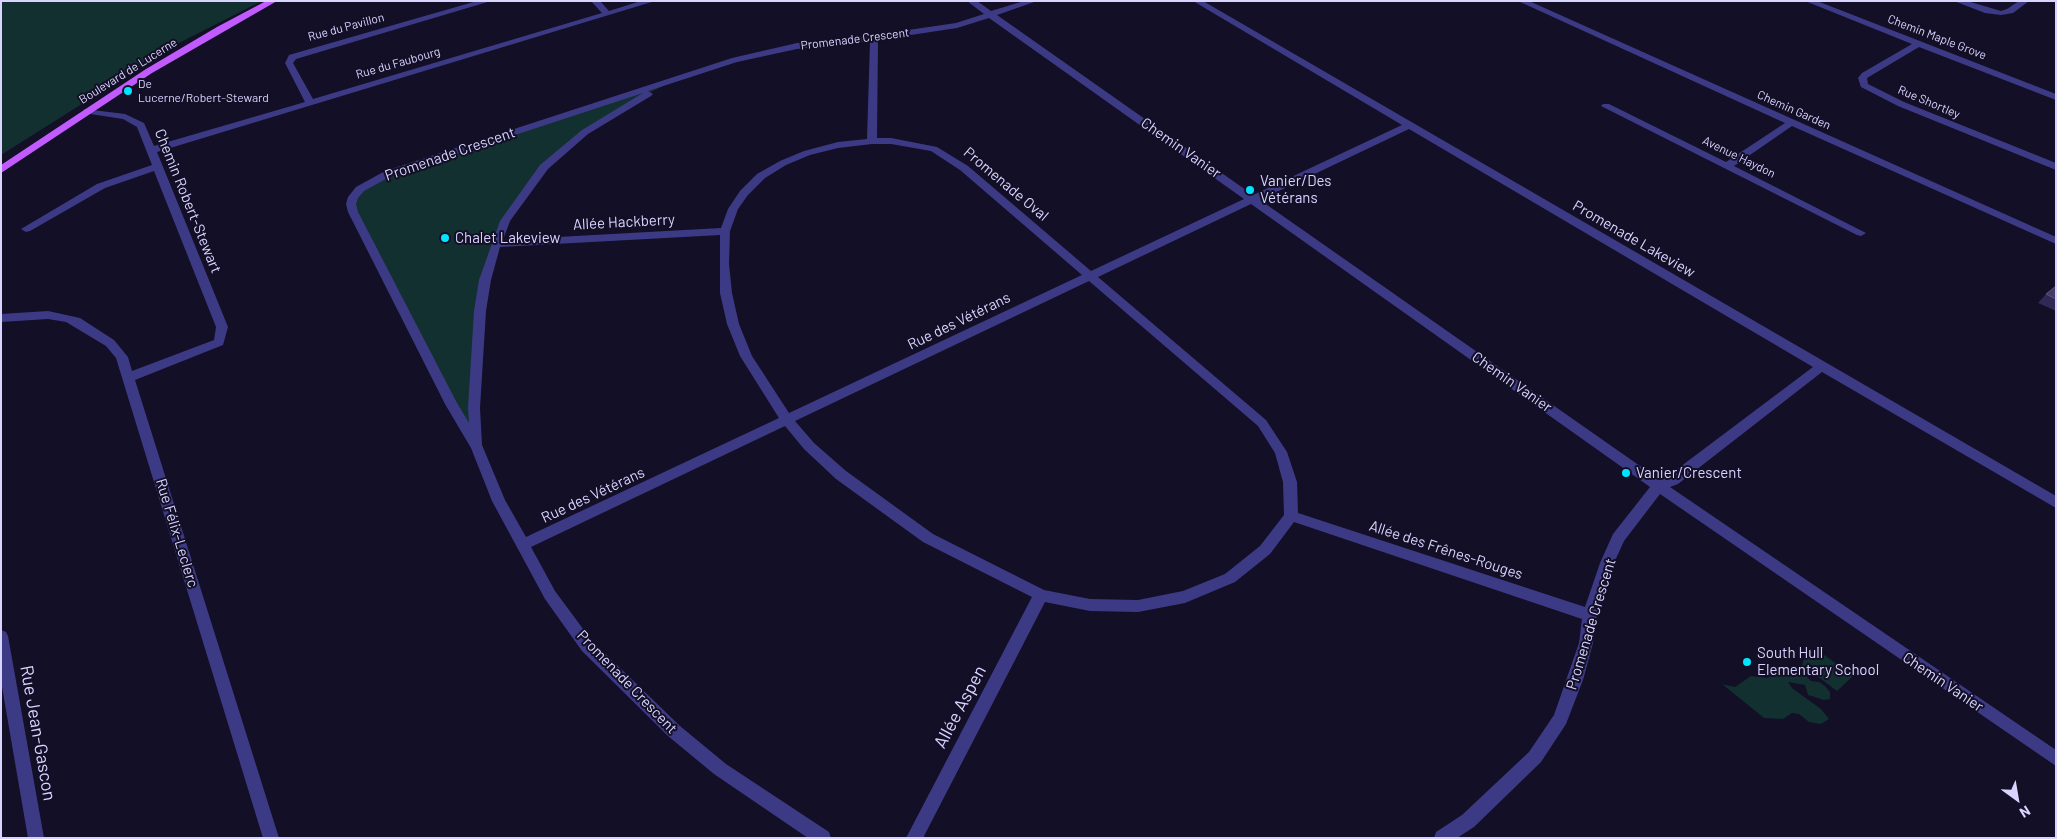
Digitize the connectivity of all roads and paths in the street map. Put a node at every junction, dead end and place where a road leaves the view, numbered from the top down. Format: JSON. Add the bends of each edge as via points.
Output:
{"nodes":[{"id":1,"x":273,"y":1,"type":"edge"},
{"id":2,"x":487,"y":1,"type":"edge"},
{"id":3,"x":595,"y":1,"type":"edge"},
{"id":4,"x":651,"y":1,"type":"edge"},
{"id":5,"x":971,"y":1,"type":"edge"},
{"id":6,"x":1033,"y":1,"type":"edge"},
{"id":7,"x":1197,"y":1,"type":"edge"},
{"id":8,"x":1522,"y":1,"type":"edge"},
{"id":9,"x":1808,"y":1,"type":"edge"},
{"id":10,"x":1958,"y":1,"type":"edge"},
{"id":11,"x":2025,"y":1,"type":"edge"},
{"id":12,"x":607,"y":14,"type":"junction"},
{"id":13,"x":991,"y":16,"type":"junction"},
{"id":14,"x":874,"y":38,"type":"junction"},
{"id":15,"x":1918,"y":44,"type":"junction"},
{"id":16,"x":677,"y":79,"type":"junction"},
{"id":17,"x":2056,"y":97,"type":"edge"},
{"id":18,"x":310,"y":102,"type":"junction"},
{"id":19,"x":1606,"y":106,"type":"dead end"},
{"id":20,"x":87,"y":111,"type":"junction"},
{"id":21,"x":1792,"y":122,"type":"junction"},
{"id":22,"x":1409,"y":125,"type":"junction"},
{"id":23,"x":872,"y":141,"type":"junction"},
{"id":24,"x":152,"y":150,"type":"junction"},
{"id":25,"x":1728,"y":165,"type":"junction"},
{"id":26,"x":158,"y":166,"type":"junction"},
{"id":27,"x":2056,"y":167,"type":"edge"},
{"id":28,"x":1,"y":170,"type":"edge"},
{"id":29,"x":1253,"y":198,"type":"junction"},
{"id":30,"x":26,"y":229,"type":"dead end"},
{"id":31,"x":725,"y":231,"type":"junction"},
{"id":32,"x":1861,"y":232,"type":"dead end"},
{"id":33,"x":2056,"y":241,"type":"edge"},
{"id":34,"x":496,"y":244,"type":"junction"},
{"id":35,"x":1089,"y":275,"type":"junction"},
{"id":36,"x":1,"y":318,"type":"edge"},
{"id":37,"x":1822,"y":366,"type":"junction"},
{"id":38,"x":130,"y":377,"type":"junction"},
{"id":39,"x":787,"y":420,"type":"junction"},
{"id":40,"x":477,"y":447,"type":"junction"},
{"id":41,"x":1660,"y":486,"type":"junction"},
{"id":42,"x":2056,"y":503,"type":"edge"},
{"id":43,"x":1291,"y":516,"type":"junction"},
{"id":44,"x":523,"y":545,"type":"junction"},
{"id":45,"x":1041,"y":595,"type":"junction"},
{"id":46,"x":1590,"y":615,"type":"junction"},
{"id":47,"x":1,"y":636,"type":"edge"},
{"id":48,"x":2056,"y":759,"type":"edge"},
{"id":49,"x":36,"y":838,"type":"edge"},
{"id":50,"x":272,"y":838,"type":"edge"},
{"id":51,"x":824,"y":838,"type":"edge"},
{"id":52,"x":914,"y":838,"type":"edge"},
{"id":53,"x":1442,"y":838,"type":"edge"}],
"edges":[{"from":1,"to":20,"type":"main road","name":"Boulevard de Lucerne","via":[[188,47]]},
{"from":2,"to":18,"type":"street","name":"Rue du Pavillon","via":[[292,57],[289,63]]},
{"from":3,"to":12,"type":"street"},
{"from":4,"to":12,"type":"street","name":"Rue du Faubourg"},
{"from":5,"to":13,"type":"street","name":"Chemin Vanier"},
{"from":6,"to":13,"type":"street","name":"Promenade Crescent"},
{"from":7,"to":22,"type":"street","name":"Promenade Lakeview"},
{"from":8,"to":21,"type":"street","name":"Chemin Garden"},
{"from":9,"to":15,"type":"street","name":"Chemin Maple Grove"},
{"from":10,"to":11,"type":"street","via":[[2001,13]]},
{"from":12,"to":18,"type":"street","name":"Rue du Faubourg"},
{"from":13,"to":14,"type":"street","name":"Promenade Crescent","via":[[957,26]]},
{"from":13,"to":29,"type":"street","name":"Chemin Vanier"},
{"from":14,"to":16,"type":"street","name":"Promenade Crescent","via":[[790,47]]},
{"from":14,"to":23,"type":"street"},
{"from":15,"to":17,"type":"street","name":"Chemin Maple Grove"},
{"from":15,"to":27,"type":"street","name":"Rue Shortley","via":[[1865,75],[1862,78],[1864,86],[1900,104]]},
{"from":16,"to":34,"type":"street","name":"Promenade Crescent","via":[[586,132],[544,167],[518,200]]},
{"from":16,"to":40,"type":"street","name":"Promenade Crescent","via":[[389,173],[360,189],[353,197],[353,212],[451,404]]},
{"from":18,"to":24,"type":"street","name":"Rue du Faubourg"},
{"from":19,"to":25,"type":"street","name":"Avenue Haydon"},
{"from":20,"to":24,"type":"street","name":"Chemin Robert-Stewart","via":[[138,122]]},
{"from":20,"to":28,"type":"main road","name":"Boulevard de Lucerne"},
{"from":21,"to":25,"type":"street"},
{"from":21,"to":33,"type":"street","name":"Chemin Garden"},
{"from":22,"to":29,"type":"street","name":"Rue des Vétérans"},
{"from":22,"to":37,"type":"street","name":"Promenade Lakeview"},
{"from":23,"to":31,"type":"street","name":"Promenade Oval","via":[[838,145],[782,163],[761,176],[744,193],[733,209]]},
{"from":23,"to":35,"type":"street","name":"Promenade Oval","via":[[916,144],[948,157]]},
{"from":24,"to":26,"type":"street","name":"Chemin Robert-Stewart"},
{"from":25,"to":32,"type":"street","name":"Avenue Haydon"},
{"from":26,"to":30,"type":"street","via":[[101,186]]},
{"from":26,"to":38,"type":"street","name":"Chemin Robert-Stewart","via":[[222,327],[219,342]]},
{"from":29,"to":35,"type":"street","name":"Rue des Vétérans"},
{"from":29,"to":41,"type":"street","name":"Chemin Vanier"},
{"from":31,"to":34,"type":"street","name":"Allée Hackberry"},
{"from":31,"to":39,"type":"street","name":"Promenade Oval","via":[[726,293],[733,324],[746,356]]},
{"from":34,"to":40,"type":"street","name":"Promenade Crescent","via":[[485,280],[477,340],[474,408]]},
{"from":35,"to":39,"type":"street","name":"Rue des Vétérans"},
{"from":35,"to":43,"type":"street","name":"Promenade Oval","via":[[1262,423],[1281,452],[1290,482]]},
{"from":36,"to":38,"type":"street","name":"Rue Félix-Leclerc","via":[[59,316],[76,321],[117,350]]},
{"from":37,"to":41,"type":"street","name":"Promenade Crescent"},
{"from":37,"to":42,"type":"street","name":"Promenade Lakeview"},
{"from":38,"to":50,"type":"street","name":"Rue Félix-Leclerc"},
{"from":39,"to":44,"type":"street","name":"Rue des Vétérans"},
{"from":39,"to":45,"type":"street","name":"Promenade Oval","via":[[809,446],[841,475],[928,538]]},
{"from":40,"to":44,"type":"street","name":"Promenade Crescent"},
{"from":41,"to":46,"type":"street","name":"Promenade Crescent","via":[[1650,494],[1618,538]]},
{"from":41,"to":48,"type":"street","name":"Chemin Vanier"},
{"from":43,"to":45,"type":"street","name":"Promenade Oval","via":[[1265,550],[1230,578],[1185,598],[1138,606],[1090,605]]},
{"from":43,"to":46,"type":"street","name":"Allée des Frênes-Rouges"},
{"from":44,"to":51,"type":"street","name":"Promenade Crescent","via":[[550,595],[587,646],[631,690],[720,769]]},
{"from":45,"to":52,"type":"street","name":"Allée Aspen"},
{"from":46,"to":53,"type":"street","name":"Promenade Crescent","via":[[1586,643],[1560,719],[1535,757],[1468,821]]},
{"from":47,"to":49,"type":"street","name":"Rue Jean-Gascon"}]}
